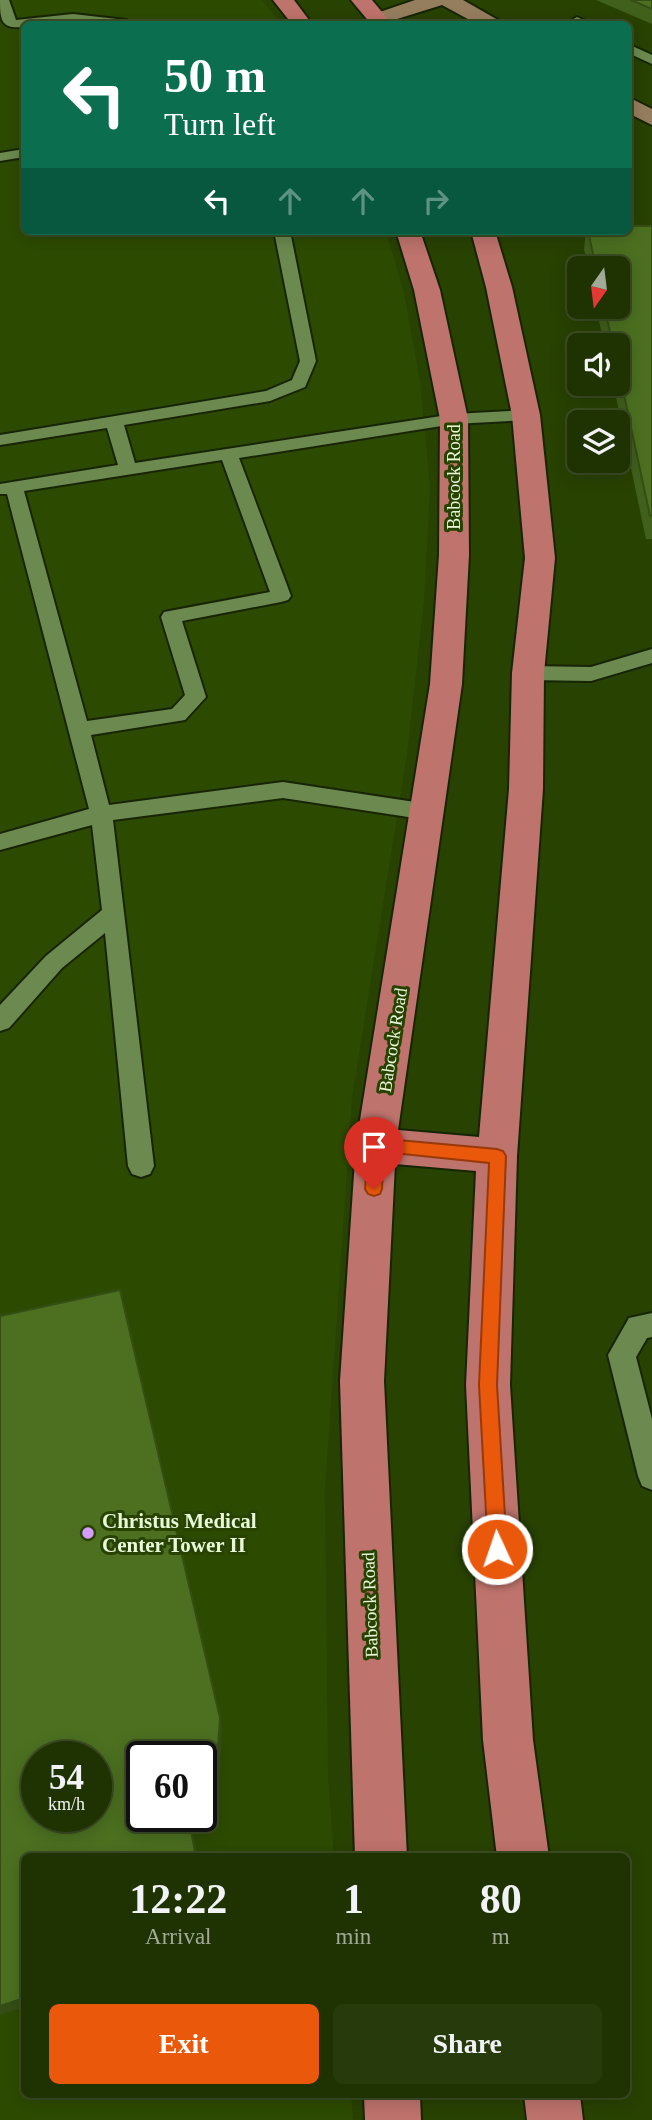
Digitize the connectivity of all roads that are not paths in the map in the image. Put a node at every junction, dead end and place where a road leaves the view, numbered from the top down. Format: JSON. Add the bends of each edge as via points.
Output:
{"nodes":[{"id":1,"x":2,"y":0,"type":"edge"},
{"id":2,"x":283,"y":0,"type":"edge"},
{"id":3,"x":362,"y":0,"type":"edge"},
{"id":4,"x":436,"y":0,"type":"edge"},
{"id":5,"x":448,"y":0,"type":"edge"},
{"id":6,"x":42,"y":21,"type":"edge"},
{"id":7,"x":100,"y":21,"type":"edge"},
{"id":8,"x":300,"y":21,"type":"edge"},
{"id":9,"x":379,"y":21,"type":"edge"},
{"id":10,"x":383,"y":21,"type":"edge"},
{"id":11,"x":486,"y":21,"type":"edge"},
{"id":12,"x":21,"y":23,"type":"edge"},
{"id":13,"x":11,"y":24,"type":"junction"},
{"id":14,"x":0,"y":34,"type":"edge"},
{"id":15,"x":632,"y":50,"type":"edge"},
{"id":16,"x":652,"y":60,"type":"edge"},
{"id":17,"x":21,"y":154,"type":"edge"},
{"id":18,"x":0,"y":157,"type":"edge"},
{"id":19,"x":283,"y":235,"type":"edge"},
{"id":20,"x":409,"y":235,"type":"edge"},
{"id":21,"x":484,"y":235,"type":"edge"},
{"id":22,"x":526,"y":415,"type":"junction"},
{"id":23,"x":454,"y":419,"type":"junction"},
{"id":24,"x":114,"y":421,"type":"junction"},
{"id":25,"x":0,"y":440,"type":"edge"},
{"id":26,"x":228,"y":453,"type":"junction"},
{"id":27,"x":128,"y":469,"type":"junction"},
{"id":28,"x":7,"y":488,"type":"edge"},
{"id":29,"x":652,"y":656,"type":"edge"},
{"id":30,"x":528,"y":673,"type":"junction"},
{"id":31,"x":78,"y":730,"type":"junction"},
{"id":32,"x":428,"y":812,"type":"junction"},
{"id":33,"x":101,"y":814,"type":"junction"},
{"id":34,"x":0,"y":842,"type":"edge"},
{"id":35,"x":114,"y":913,"type":"junction"},
{"id":36,"x":0,"y":1021,"type":"edge"},
{"id":37,"x":376,"y":1145,"type":"junction"},
{"id":38,"x":497,"y":1156,"type":"junction"},
{"id":39,"x":141,"y":1166,"type":"dead end"},
{"id":40,"x":652,"y":1325,"type":"edge"},
{"id":41,"x":652,"y":1476,"type":"edge"},
{"id":42,"x":381,"y":1853,"type":"edge"},
{"id":43,"x":523,"y":1853,"type":"edge"},
{"id":44,"x":392,"y":2098,"type":"edge"},
{"id":45,"x":552,"y":2098,"type":"edge"},
{"id":46,"x":393,"y":2120,"type":"edge"},
{"id":47,"x":555,"y":2120,"type":"edge"}],
"edges":[{"from":1,"to":13,"type":"lane"},
{"from":2,"to":8,"type":"main road"},
{"from":3,"to":9,"type":"main road"},
{"from":4,"to":10,"type":"street"},
{"from":5,"to":11,"type":"street"},
{"from":6,"to":7,"type":"lane"},
{"from":12,"to":13,"type":"lane"},
{"from":13,"to":14,"type":"lane"},
{"from":15,"to":16,"type":"lane"},
{"from":17,"to":18,"type":"lane"},
{"from":19,"to":24,"type":"lane","via":[[308,361],[299,383],[270,396]]},
{"from":20,"to":23,"type":"main road","name":"Babcock Road","via":[[427,290]]},
{"from":21,"to":22,"type":"main road"},
{"from":22,"to":23,"type":"lane"},
{"from":22,"to":30,"type":"main road","via":[[540,558]]},
{"from":23,"to":26,"type":"lane"},
{"from":23,"to":32,"type":"main road","name":"Babcock Road","via":[[454,555],[446,684]]},
{"from":24,"to":25,"type":"lane"},
{"from":24,"to":27,"type":"lane"},
{"from":26,"to":27,"type":"lane"},
{"from":26,"to":31,"type":"lane","via":[[281,596],[170,617],[196,697],[178,715]]},
{"from":27,"to":28,"type":"lane"},
{"from":28,"to":31,"type":"lane"},
{"from":29,"to":30,"type":"lane","via":[[591,674]]},
{"from":30,"to":38,"type":"main road","via":[[526,789]]},
{"from":31,"to":33,"type":"lane"},
{"from":32,"to":33,"type":"lane","via":[[283,790]]},
{"from":32,"to":37,"type":"main road","name":"Babcock Road"},
{"from":33,"to":34,"type":"lane"},
{"from":33,"to":35,"type":"lane"},
{"from":35,"to":36,"type":"lane","via":[[54,962]]},
{"from":35,"to":39,"type":"lane"},
{"from":37,"to":38,"type":"main road"},
{"from":37,"to":42,"type":"main road","name":"Babcock Road","via":[[362,1381]]},
{"from":38,"to":43,"type":"main road","via":[[488,1385],[509,1740]]},
{"from":40,"to":41,"type":"lane","via":[[639,1327],[622,1355]]},
{"from":44,"to":46,"type":"main road"},
{"from":45,"to":47,"type":"main road"}]}
